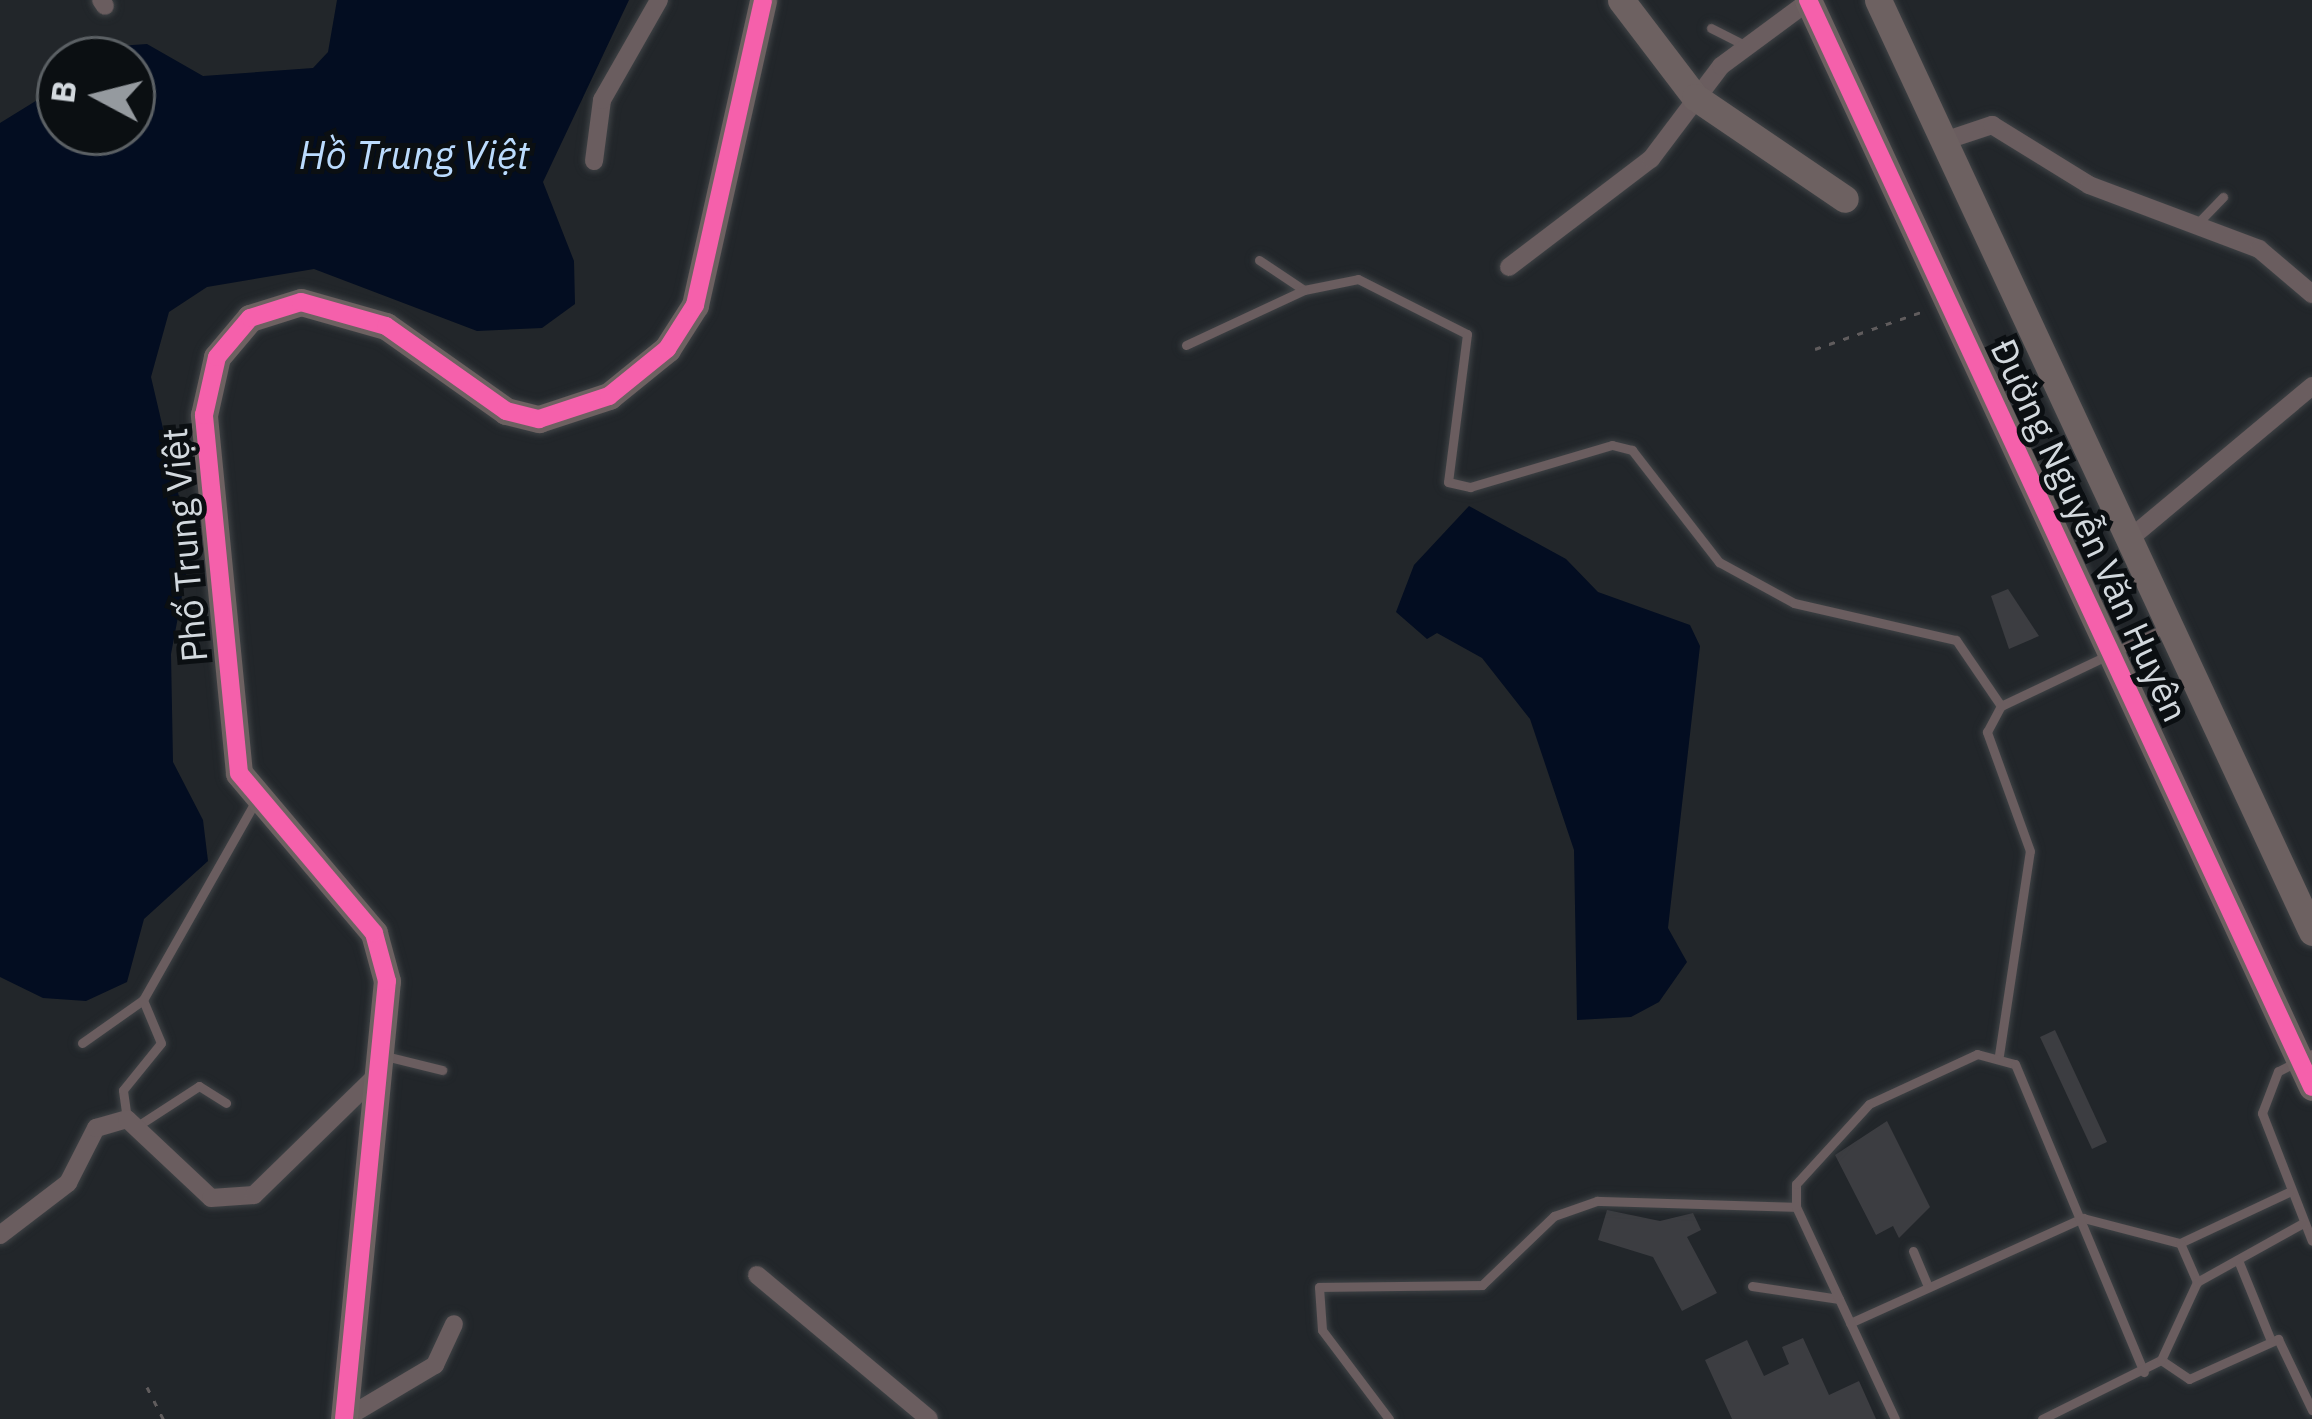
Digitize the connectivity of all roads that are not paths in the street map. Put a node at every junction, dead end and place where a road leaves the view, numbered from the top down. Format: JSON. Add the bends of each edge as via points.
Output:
{"nodes":[{"id":1,"x":659,"y":0,"type":"edge"},
{"id":2,"x":763,"y":0,"type":"edge"},
{"id":3,"x":1621,"y":0,"type":"edge"},
{"id":4,"x":1878,"y":0,"type":"edge"},
{"id":5,"x":1808,"y":1,"type":"edge"},
{"id":6,"x":1712,"y":28,"type":"dead end"},
{"id":7,"x":1744,"y":45,"type":"junction"},
{"id":8,"x":1695,"y":97,"type":"junction"},
{"id":9,"x":1944,"y":141,"type":"junction"},
{"id":10,"x":594,"y":161,"type":"dead end"},
{"id":11,"x":2223,"y":197,"type":"dead end"},
{"id":12,"x":1845,"y":199,"type":"dead end"},
{"id":13,"x":2196,"y":225,"type":"junction"},
{"id":14,"x":1259,"y":260,"type":"dead end"},
{"id":15,"x":1509,"y":267,"type":"dead end"},
{"id":16,"x":1304,"y":290,"type":"junction"},
{"id":17,"x":2312,"y":294,"type":"edge"},
{"id":18,"x":1186,"y":345,"type":"dead end"},
{"id":19,"x":2312,"y":386,"type":"edge"},
{"id":20,"x":2128,"y":540,"type":"junction"},
{"id":21,"x":2168,"y":626,"type":"junction"},
{"id":22,"x":2111,"y":654,"type":"junction"},
{"id":23,"x":2001,"y":706,"type":"junction"},
{"id":24,"x":256,"y":802,"type":"junction"},
{"id":25,"x":2312,"y":932,"type":"edge"},
{"id":26,"x":143,"y":1000,"type":"junction"},
{"id":27,"x":82,"y":1043,"type":"dead end"},
{"id":28,"x":2000,"y":1055,"type":"junction"},
{"id":29,"x":2306,"y":1057,"type":"edge"},
{"id":30,"x":385,"y":1062,"type":"junction"},
{"id":31,"x":442,"y":1070,"type":"dead end"},
{"id":32,"x":2312,"y":1087,"type":"edge"},
{"id":33,"x":226,"y":1103,"type":"dead end"},
{"id":34,"x":135,"y":1121,"type":"junction"},
{"id":35,"x":2289,"y":1192,"type":"junction"},
{"id":36,"x":1796,"y":1207,"type":"junction"},
{"id":37,"x":2083,"y":1218,"type":"junction"},
{"id":38,"x":2303,"y":1223,"type":"junction"},
{"id":39,"x":0,"y":1234,"type":"edge"},
{"id":40,"x":2312,"y":1241,"type":"edge"},
{"id":41,"x":2180,"y":1243,"type":"junction"},
{"id":42,"x":1912,"y":1252,"type":"dead end"},
{"id":43,"x":2238,"y":1260,"type":"junction"},
{"id":44,"x":757,"y":1275,"type":"dead end"},
{"id":45,"x":2197,"y":1282,"type":"junction"},
{"id":46,"x":1752,"y":1286,"type":"dead end"},
{"id":47,"x":1928,"y":1287,"type":"junction"},
{"id":48,"x":1839,"y":1299,"type":"junction"},
{"id":49,"x":1850,"y":1323,"type":"junction"},
{"id":50,"x":454,"y":1324,"type":"dead end"},
{"id":51,"x":2271,"y":1341,"type":"junction"},
{"id":52,"x":2161,"y":1360,"type":"junction"},
{"id":53,"x":2144,"y":1372,"type":"junction"},
{"id":54,"x":2312,"y":1410,"type":"edge"},
{"id":55,"x":347,"y":1418,"type":"edge"},
{"id":56,"x":929,"y":1419,"type":"edge"},
{"id":57,"x":1389,"y":1419,"type":"edge"},
{"id":58,"x":1895,"y":1419,"type":"edge"},
{"id":59,"x":2042,"y":1419,"type":"edge"}],
"edges":[{"from":1,"to":10,"type":"street","via":[[602,100]]},
{"from":2,"to":24,"type":"street","name":"Phố Trung Việt","via":[[695,304],[667,349],[608,396],[539,419],[506,410],[338,306],[271,305],[228,338],[204,415],[239,773]]},
{"from":3,"to":8,"type":"street"},
{"from":4,"to":9,"type":"street","name":"Đường Nguyễn Văn Huyên"},
{"from":5,"to":7,"type":"street"},
{"from":5,"to":22,"type":"street","name":"Đường Nguyễn Văn Huyên"},
{"from":6,"to":7,"type":"lane"},
{"from":7,"to":8,"type":"street"},
{"from":8,"to":12,"type":"street"},
{"from":8,"to":15,"type":"street","via":[[1651,159]]},
{"from":9,"to":13,"type":"street","via":[[1992,125],[2076,178]]},
{"from":9,"to":20,"type":"street","name":"Đường Nguyễn Văn Huyên"},
{"from":11,"to":13,"type":"lane"},
{"from":13,"to":17,"type":"street","via":[[2259,249]]},
{"from":14,"to":16,"type":"lane"},
{"from":16,"to":18,"type":"lane"},
{"from":16,"to":23,"type":"lane","via":[[1358,279],[1467,334],[1448,482],[1470,487],[1612,446],[1632,451],[1719,562],[1794,603],[1957,640]]},
{"from":19,"to":20,"type":"street"},
{"from":20,"to":21,"type":"street","name":"Đường Nguyễn Văn Huyên"},
{"from":21,"to":22,"type":"lane"},
{"from":21,"to":25,"type":"street","name":"Đường Nguyễn Văn Huyên"},
{"from":22,"to":23,"type":"lane"},
{"from":22,"to":29,"type":"street","name":"Đường Nguyễn Văn Huyên"},
{"from":23,"to":28,"type":"lane","via":[[1987,746],[2030,851]]},
{"from":24,"to":26,"type":"lane"},
{"from":24,"to":30,"type":"street","name":"Phố Trung Việt","via":[[374,933],[387,981]]},
{"from":26,"to":27,"type":"lane"},
{"from":26,"to":34,"type":"lane","via":[[161,1043],[123,1090]]},
{"from":28,"to":36,"type":"lane","via":[[1977,1054],[1854,1114],[1800,1175]]},
{"from":28,"to":37,"type":"lane","via":[[2015,1064]]},
{"from":29,"to":32,"type":"street","name":"Đường Nguyễn Văn Huyên"},
{"from":29,"to":35,"type":"lane","via":[[2278,1071],[2262,1113]]},
{"from":30,"to":31,"type":"lane"},
{"from":30,"to":34,"type":"street","via":[[238,1201],[212,1198]]},
{"from":30,"to":55,"type":"street","name":"Phố Trung Việt"},
{"from":33,"to":34,"type":"lane","via":[[199,1086]]},
{"from":34,"to":39,"type":"street","via":[[96,1128],[68,1183]]},
{"from":35,"to":38,"type":"lane"},
{"from":35,"to":41,"type":"lane"},
{"from":36,"to":48,"type":"lane"},
{"from":36,"to":57,"type":"lane","via":[[1597,1201],[1554,1216],[1482,1286],[1319,1287],[1322,1330]]},
{"from":37,"to":41,"type":"lane"},
{"from":37,"to":47,"type":"lane"},
{"from":37,"to":53,"type":"lane"},
{"from":38,"to":40,"type":"lane"},
{"from":38,"to":43,"type":"lane"},
{"from":41,"to":45,"type":"lane"},
{"from":42,"to":47,"type":"lane"},
{"from":43,"to":45,"type":"lane"},
{"from":43,"to":51,"type":"lane"},
{"from":44,"to":56,"type":"street"},
{"from":45,"to":52,"type":"lane"},
{"from":46,"to":48,"type":"lane"},
{"from":47,"to":49,"type":"lane"},
{"from":48,"to":49,"type":"lane"},
{"from":49,"to":58,"type":"lane"},
{"from":50,"to":55,"type":"street","via":[[435,1365]]},
{"from":51,"to":52,"type":"lane","via":[[2189,1379]]},
{"from":51,"to":54,"type":"lane","via":[[2283,1341]]},
{"from":52,"to":53,"type":"lane"},
{"from":53,"to":59,"type":"lane"}]}
